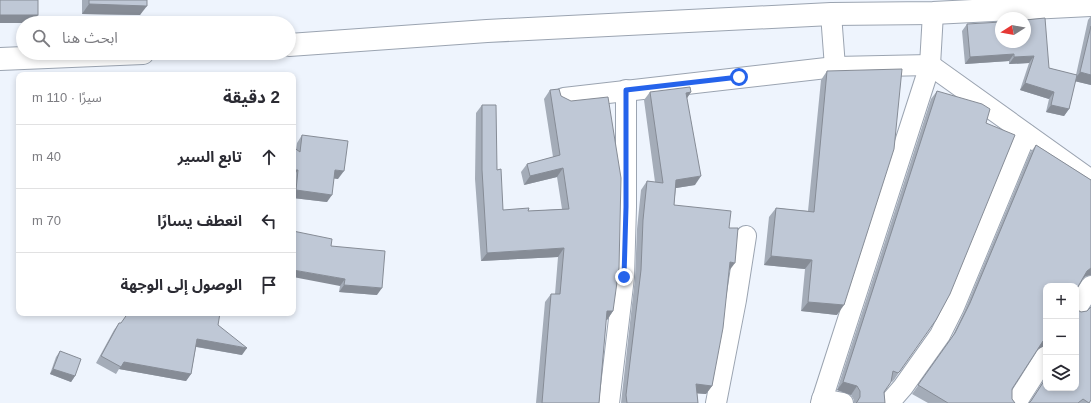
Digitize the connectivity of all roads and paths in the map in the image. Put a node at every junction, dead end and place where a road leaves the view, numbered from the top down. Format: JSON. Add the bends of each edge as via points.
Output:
{"nodes":[{"id":1,"x":1091,"y":5,"type":"edge"},
{"id":2,"x":933,"y":13,"type":"junction"},
{"id":3,"x":831,"y":14,"type":"junction"},
{"id":4,"x":296,"y":44,"type":"edge"},
{"id":5,"x":16,"y":58,"type":"edge"},
{"id":6,"x":0,"y":59,"type":"edge"},
{"id":7,"x":930,"y":65,"type":"junction"},
{"id":8,"x":835,"y":67,"type":"junction"},
{"id":9,"x":626,"y":90,"type":"junction"},
{"id":10,"x":564,"y":98,"type":"edge"},
{"id":11,"x":1026,"y":134,"type":"junction"},
{"id":12,"x":1091,"y":180,"type":"edge"},
{"id":13,"x":746,"y":236,"type":"dead end"},
{"id":14,"x":1091,"y":286,"type":"edge"},
{"id":15,"x":1079,"y":304,"type":"edge"},
{"id":16,"x":1043,"y":361,"type":"edge"},
{"id":17,"x":821,"y":401,"type":"edge"},
{"id":18,"x":609,"y":403,"type":"edge"},
{"id":19,"x":716,"y":403,"type":"edge"},
{"id":20,"x":843,"y":403,"type":"edge"},
{"id":21,"x":889,"y":403,"type":"edge"},
{"id":22,"x":1016,"y":403,"type":"edge"}],
"edges":[{"from":1,"to":2,"type":"street"},
{"from":2,"to":3,"type":"street"},
{"from":2,"to":7,"type":"street"},
{"from":3,"to":4,"type":"street"},
{"from":3,"to":8,"type":"street"},
{"from":5,"to":6,"type":"street"},
{"from":7,"to":8,"type":"street"},
{"from":7,"to":11,"type":"street"},
{"from":7,"to":17,"type":"street"},
{"from":8,"to":9,"type":"street"},
{"from":9,"to":10,"type":"street"},
{"from":9,"to":18,"type":"street","via":[[624,277]]},
{"from":11,"to":12,"type":"street"},
{"from":11,"to":21,"type":"street","via":[[947,321],[922,360]]},
{"from":13,"to":19,"type":"street"},
{"from":14,"to":15,"type":"street"},
{"from":16,"to":22,"type":"street"},
{"from":17,"to":20,"type":"street"}]}
